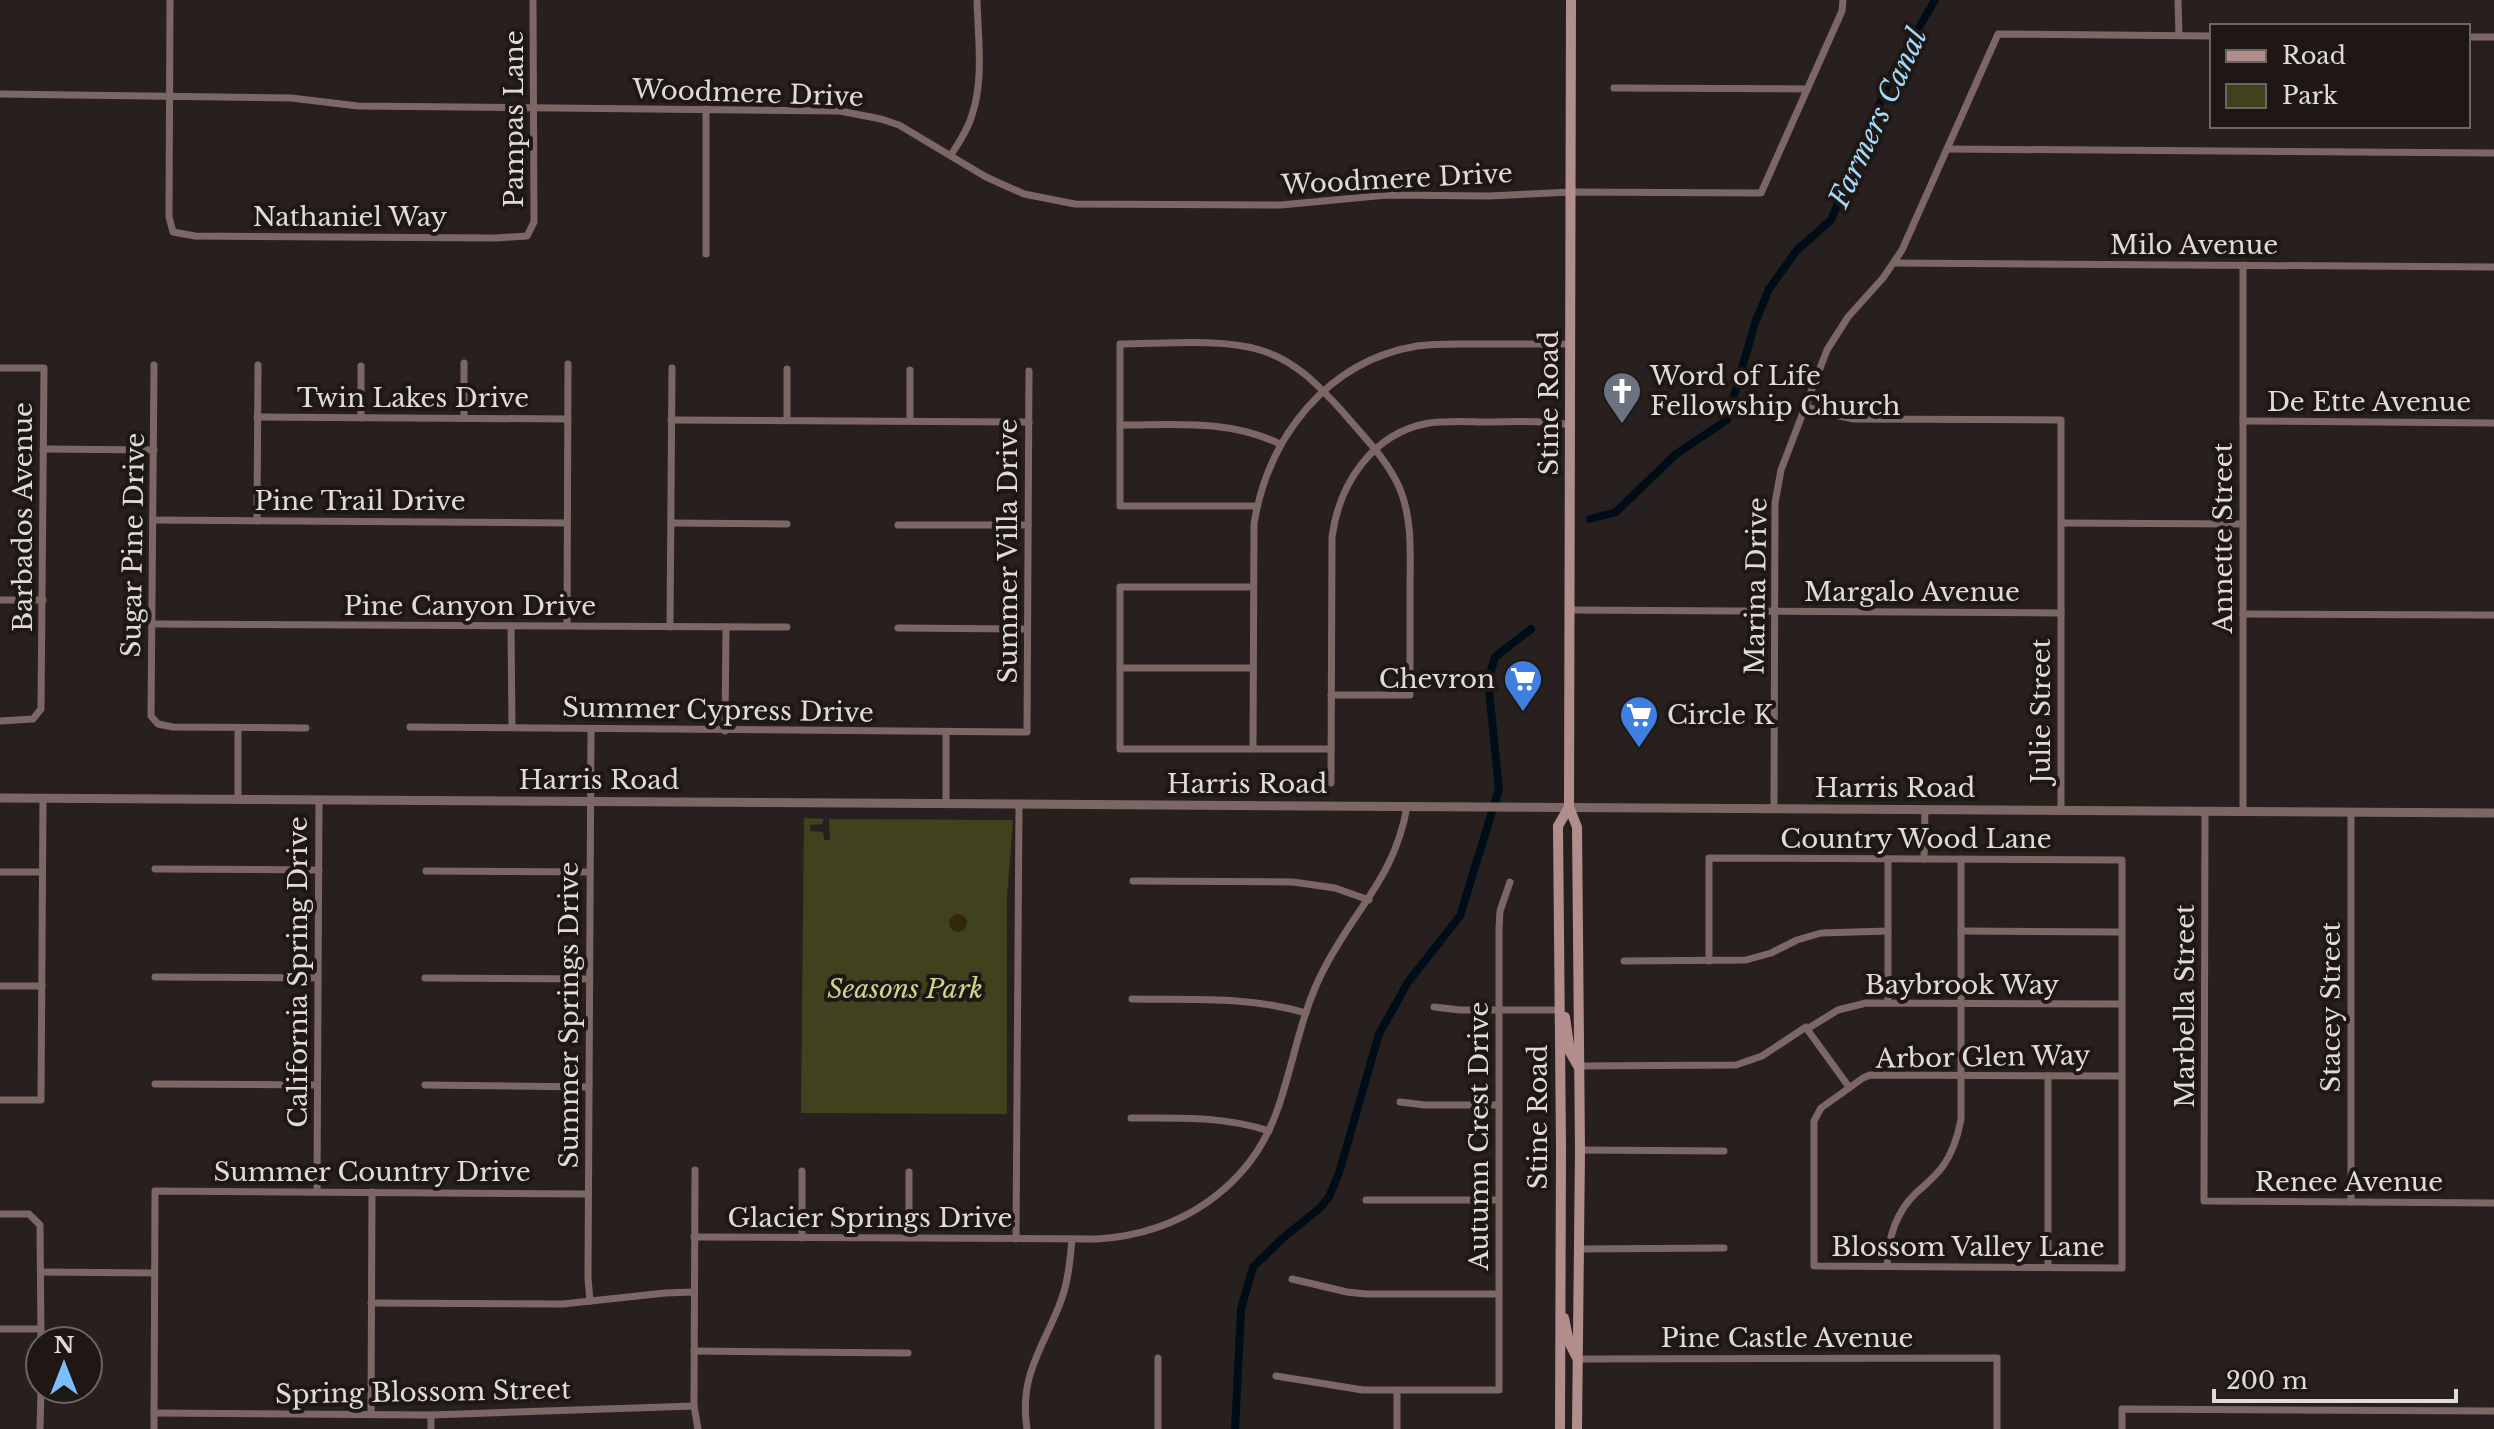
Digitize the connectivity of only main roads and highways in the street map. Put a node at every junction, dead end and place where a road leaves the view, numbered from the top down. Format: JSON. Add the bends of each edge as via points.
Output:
{"nodes":[{"id":1,"x":1571,"y":0,"type":"edge"},
{"id":2,"x":1569,"y":807,"type":"junction"},
{"id":3,"x":1560,"y":971,"type":"junction"},
{"id":4,"x":1578,"y":1066,"type":"junction"},
{"id":5,"x":1560,"y":1296,"type":"junction"},
{"id":6,"x":1578,"y":1359,"type":"junction"},
{"id":7,"x":1560,"y":1429,"type":"edge"},
{"id":8,"x":1577,"y":1429,"type":"edge"}],
"edges":[{"from":1,"to":2,"type":"main road","name":"Stine Road"},
{"from":2,"to":3,"type":"main road","name":"Stine Road","via":[[1558,826]]},
{"from":2,"to":4,"type":"main road","name":"Stine Road","via":[[1577,827]]},
{"from":3,"to":4,"type":"main road","via":[[1570,1052]]},
{"from":3,"to":5,"type":"main road","name":"Stine Road"},
{"from":4,"to":6,"type":"main road","name":"Stine Road"},
{"from":5,"to":6,"type":"main road"},
{"from":5,"to":7,"type":"main road","name":"Stine Road"},
{"from":6,"to":8,"type":"main road","name":"Stine Road"}]}
